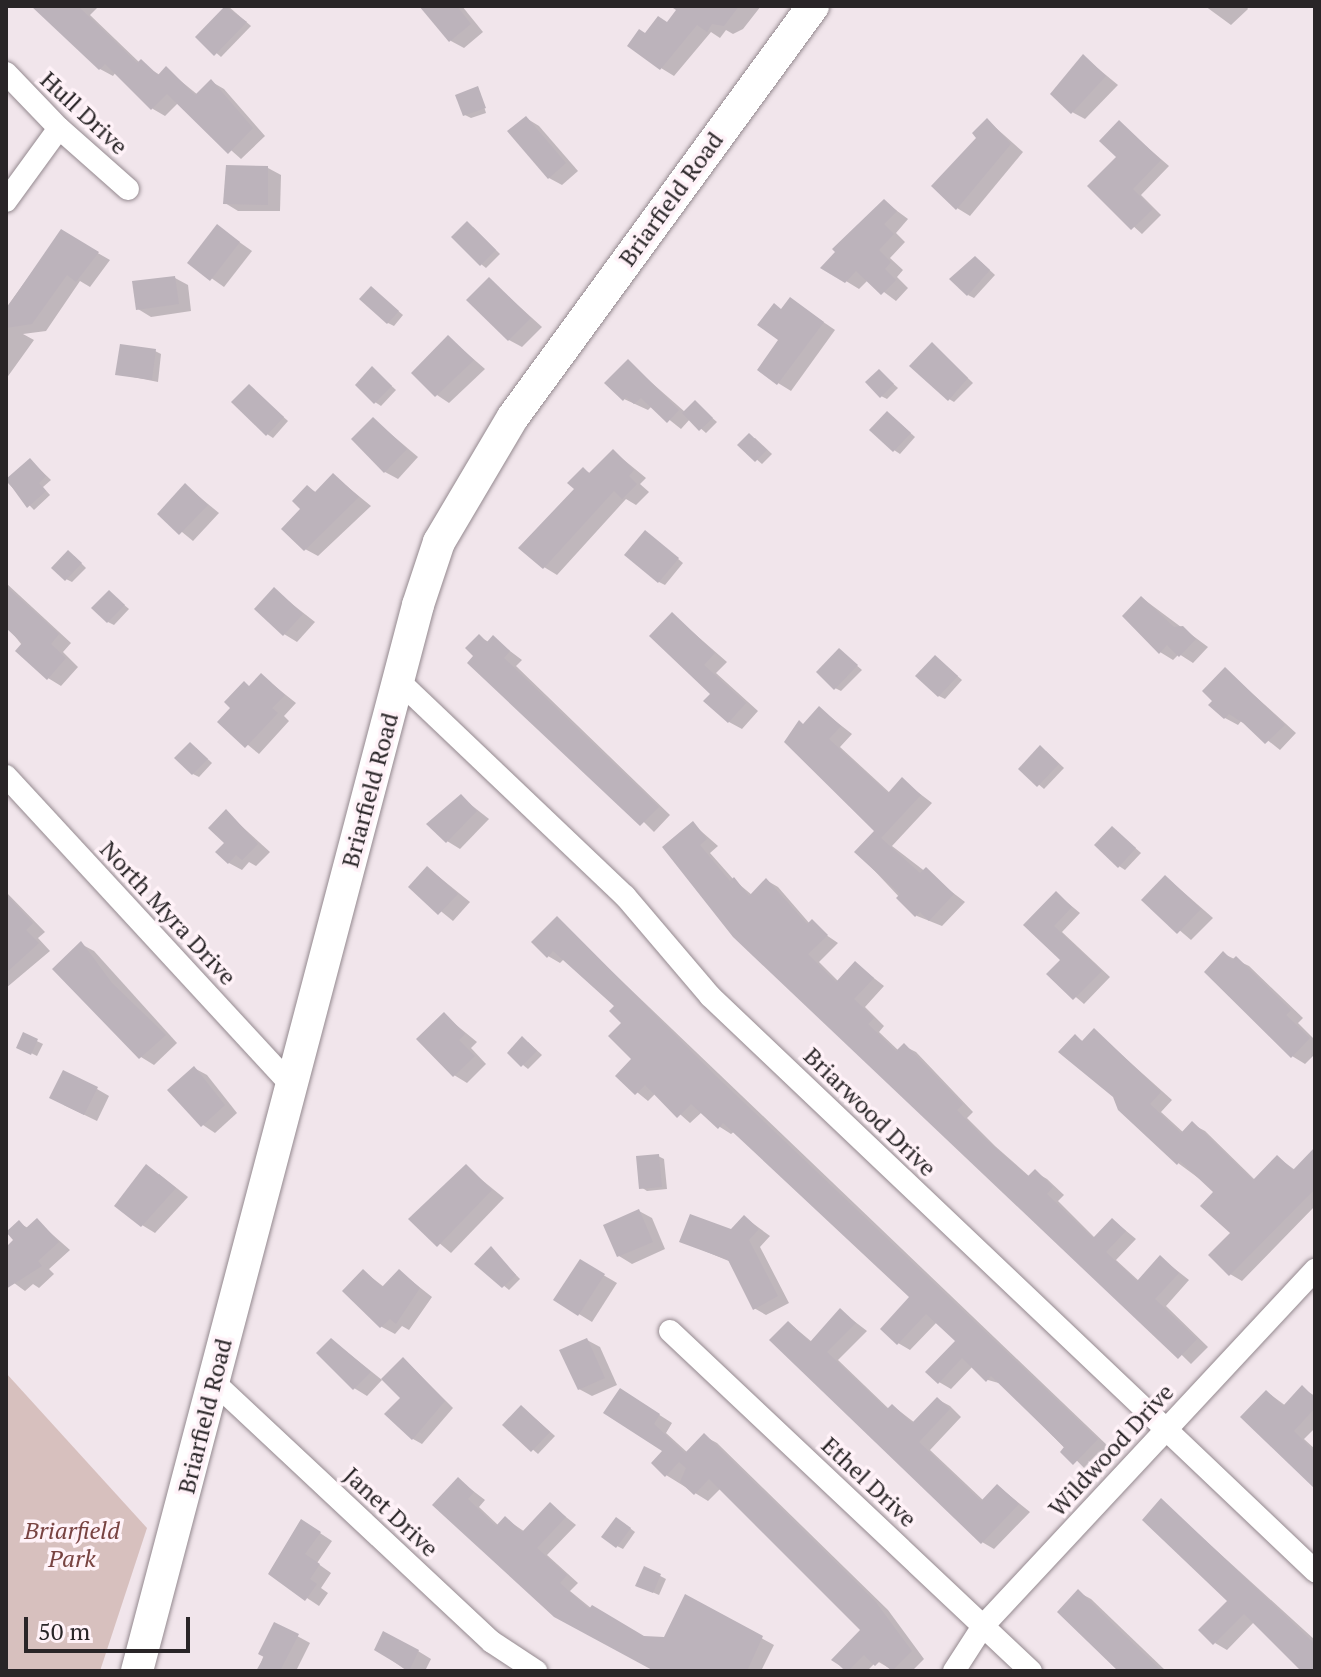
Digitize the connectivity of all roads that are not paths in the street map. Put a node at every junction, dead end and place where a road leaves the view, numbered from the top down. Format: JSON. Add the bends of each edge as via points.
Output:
{"nodes":[{"id":1,"x":813,"y":6,"type":"edge"},
{"id":2,"x":6,"y":73,"type":"edge"},
{"id":3,"x":59,"y":128,"type":"junction"},
{"id":4,"x":128,"y":189,"type":"dead end"},
{"id":5,"x":6,"y":201,"type":"edge"},
{"id":6,"x":399,"y":681,"type":"junction"},
{"id":7,"x":6,"y":776,"type":"edge"},
{"id":8,"x":292,"y":1086,"type":"junction"},
{"id":9,"x":1315,"y":1270,"type":"edge"},
{"id":10,"x":670,"y":1331,"type":"dead end"},
{"id":11,"x":216,"y":1384,"type":"junction"},
{"id":12,"x":1165,"y":1429,"type":"junction"},
{"id":13,"x":1315,"y":1571,"type":"edge"},
{"id":14,"x":983,"y":1626,"type":"junction"},
{"id":15,"x":137,"y":1671,"type":"edge"},
{"id":16,"x":536,"y":1671,"type":"edge"},
{"id":17,"x":954,"y":1671,"type":"edge"},
{"id":18,"x":1031,"y":1671,"type":"edge"}],
"edges":[{"from":1,"to":6,"type":"main road","name":"Briarfield Road","via":[[481,464],[439,542]]},
{"from":2,"to":3,"type":"street","name":"Hull Drive"},
{"from":3,"to":4,"type":"street","name":"Hull Drive"},
{"from":3,"to":5,"type":"street"},
{"from":6,"to":8,"type":"main road","name":"Briarfield Road"},
{"from":6,"to":12,"type":"street","name":"Briarwood Drive","via":[[625,896],[710,996]]},
{"from":7,"to":8,"type":"street","name":"North Myra Drive"},
{"from":8,"to":11,"type":"main road","name":"Briarfield Road"},
{"from":9,"to":12,"type":"street","name":"Wildwood Drive"},
{"from":10,"to":14,"type":"street","name":"Ethel Drive"},
{"from":11,"to":15,"type":"main road","name":"Briarfield Road"},
{"from":11,"to":16,"type":"street","name":"Janet Drive","via":[[492,1642]]},
{"from":12,"to":13,"type":"street","name":"Briarwood Drive"},
{"from":12,"to":14,"type":"street","name":"Wildwood Drive"},
{"from":14,"to":17,"type":"street","name":"Wildwood Drive"},
{"from":14,"to":18,"type":"street","name":"Ethel Drive"}]}
